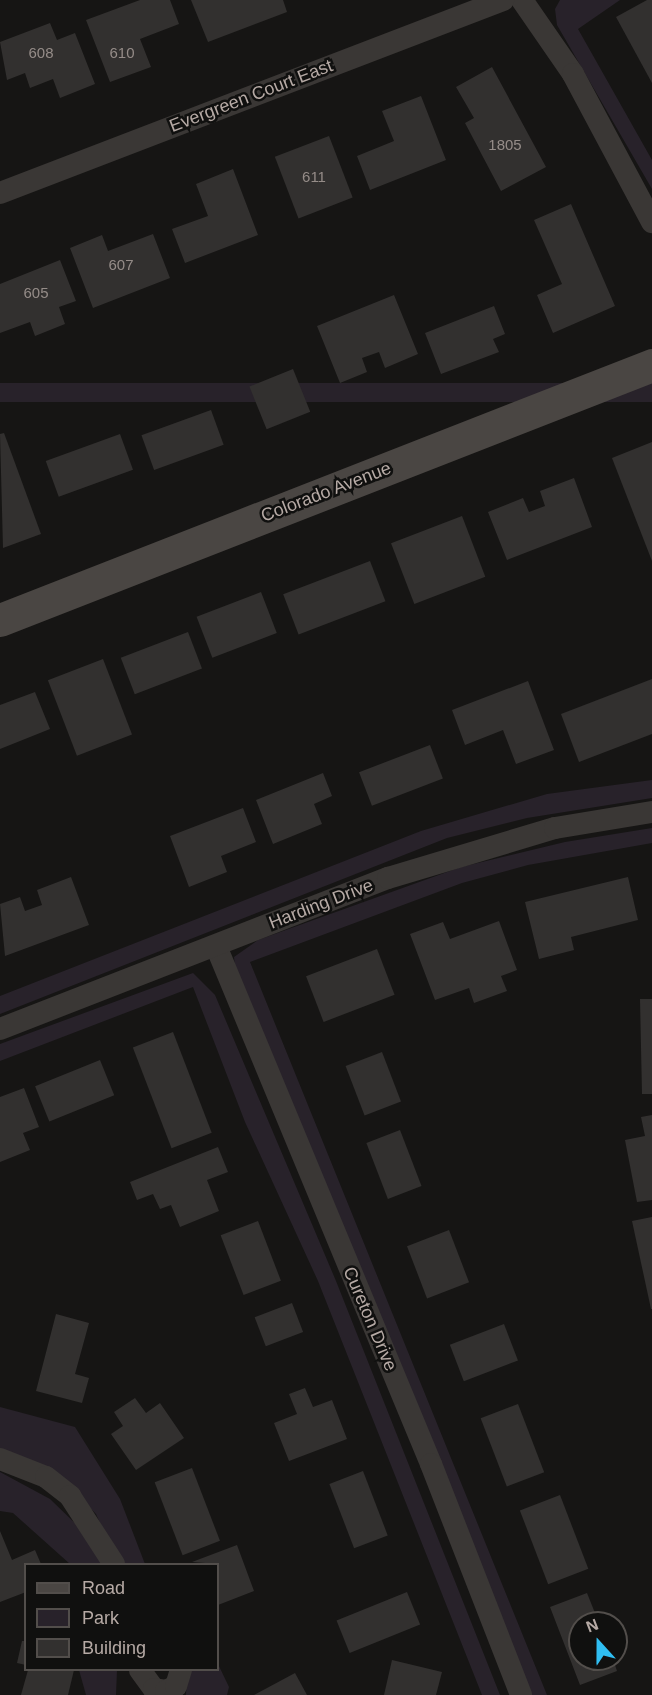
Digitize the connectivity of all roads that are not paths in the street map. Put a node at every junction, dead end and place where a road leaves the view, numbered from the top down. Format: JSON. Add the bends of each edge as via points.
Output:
{"nodes":[{"id":1,"x":503,"y":0,"type":"edge"},
{"id":2,"x":522,"y":0,"type":"edge"},
{"id":3,"x":0,"y":193,"type":"edge"},
{"id":4,"x":652,"y":222,"type":"edge"},
{"id":5,"x":652,"y":365,"type":"edge"},
{"id":6,"x":0,"y":620,"type":"edge"},
{"id":7,"x":652,"y":812,"type":"edge"},
{"id":8,"x":216,"y":945,"type":"junction"},
{"id":9,"x":0,"y":1029,"type":"edge"},
{"id":10,"x":0,"y":1459,"type":"edge"},
{"id":11,"x":113,"y":1563,"type":"edge"},
{"id":12,"x":141,"y":1671,"type":"edge"},
{"id":13,"x":181,"y":1671,"type":"edge"},
{"id":14,"x":521,"y":1695,"type":"edge"}],
"edges":[{"from":1,"to":3,"type":"street","name":"Evergreen Court East"},
{"from":2,"to":4,"type":"street","via":[[573,74]]},
{"from":5,"to":6,"type":"street","name":"Colorado Avenue"},
{"from":7,"to":8,"type":"street","name":"Harding Drive","via":[[555,828],[484,846]]},
{"from":8,"to":9,"type":"street","name":"Harding Drive"},
{"from":8,"to":14,"type":"street","name":"Cureton Drive","via":[[431,1464]]},
{"from":10,"to":11,"type":"street","via":[[46,1477],[69,1496]]},
{"from":12,"to":13,"type":"street","via":[[154,1689],[166,1691],[176,1686]]}]}
